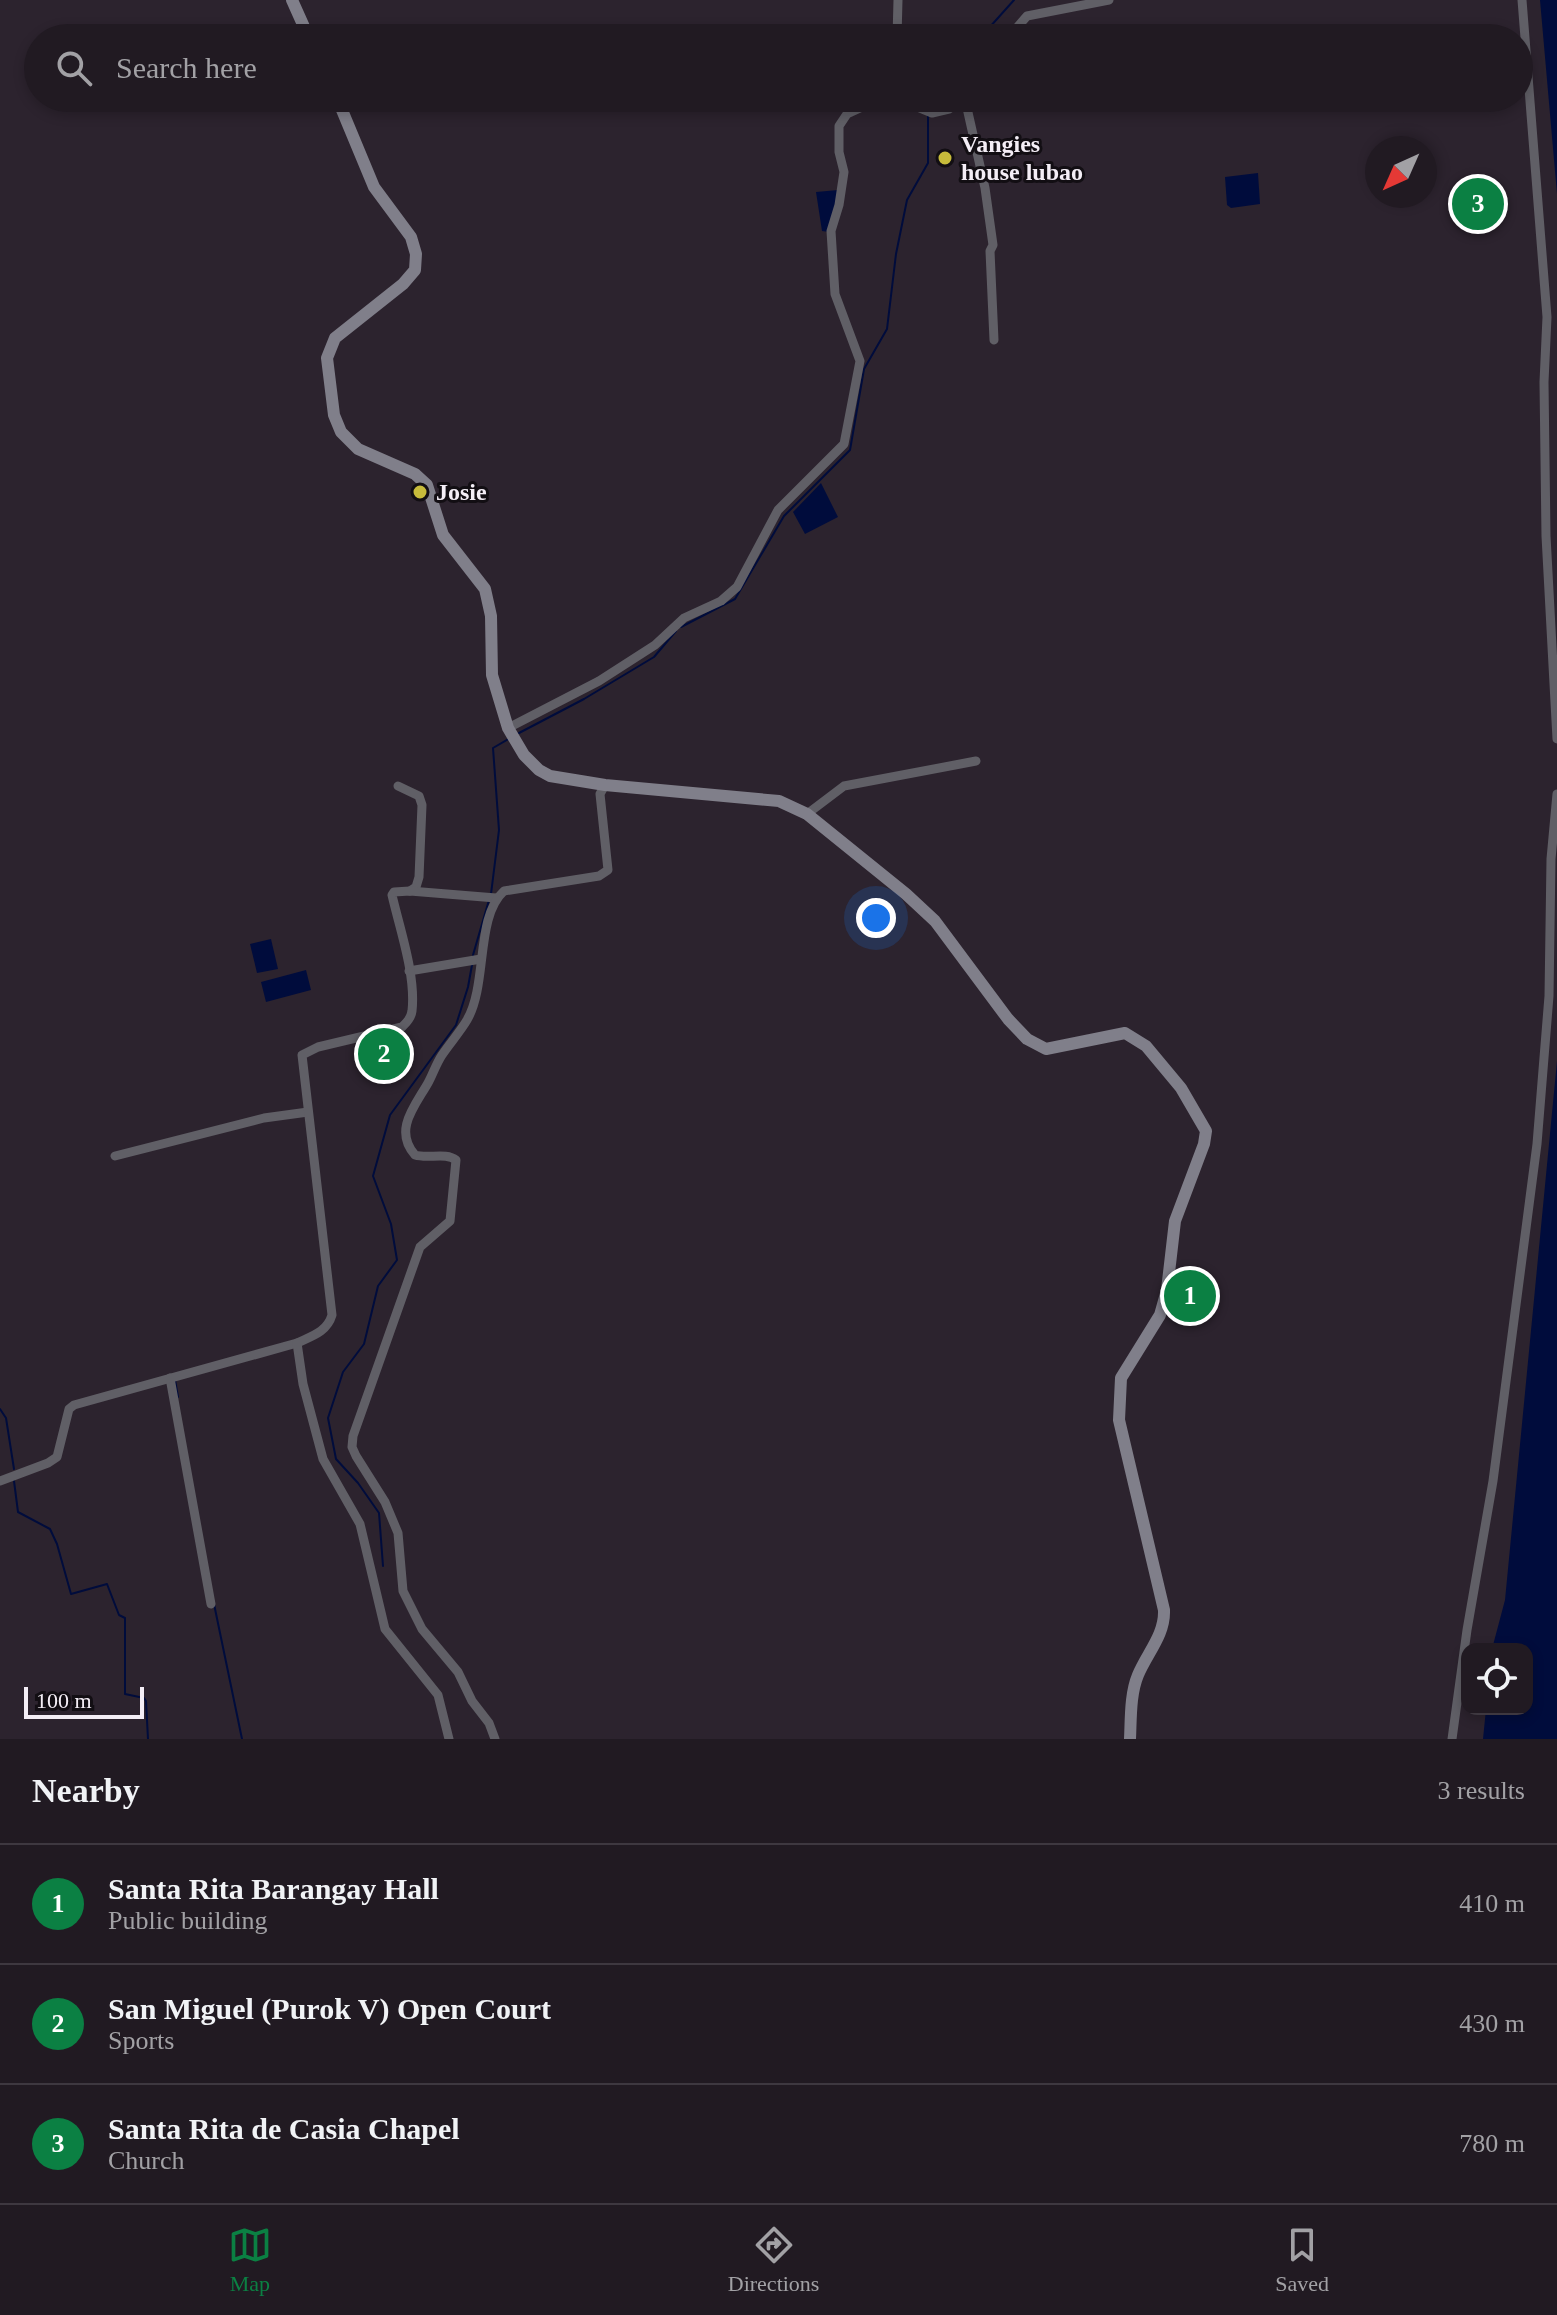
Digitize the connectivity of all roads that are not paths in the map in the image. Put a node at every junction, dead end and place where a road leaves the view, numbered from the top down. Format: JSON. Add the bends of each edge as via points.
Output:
{"nodes":[{"id":1,"x":292,"y":0,"type":"edge"},
{"id":2,"x":898,"y":0,"type":"edge"},
{"id":3,"x":1109,"y":0,"type":"edge"},
{"id":4,"x":1522,"y":0,"type":"edge"},
{"id":5,"x":303,"y":24,"type":"edge"},
{"id":6,"x":897,"y":24,"type":"edge"},
{"id":7,"x":1020,"y":24,"type":"edge"},
{"id":8,"x":1524,"y":24,"type":"edge"},
{"id":9,"x":343,"y":112,"type":"edge"},
{"id":10,"x":850,"y":112,"type":"edge"},
{"id":11,"x":968,"y":112,"type":"edge"},
{"id":12,"x":1531,"y":112,"type":"edge"},
{"id":13,"x":994,"y":340,"type":"dead end"},
{"id":14,"x":508,"y":728,"type":"junction"},
{"id":15,"x":1557,"y":739,"type":"edge"},
{"id":16,"x":976,"y":761,"type":"dead end"},
{"id":17,"x":605,"y":785,"type":"junction"},
{"id":18,"x":398,"y":786,"type":"dead end"},
{"id":19,"x":1557,"y":794,"type":"edge"},
{"id":20,"x":807,"y":814,"type":"junction"},
{"id":21,"x":410,"y":891,"type":"junction"},
{"id":22,"x":496,"y":898,"type":"junction"},
{"id":23,"x":474,"y":959,"type":"junction"},
{"id":24,"x":409,"y":971,"type":"junction"},
{"id":25,"x":308,"y":1112,"type":"junction"},
{"id":26,"x":115,"y":1156,"type":"dead end"},
{"id":27,"x":297,"y":1343,"type":"junction"},
{"id":28,"x":170,"y":1378,"type":"junction"},
{"id":29,"x":0,"y":1481,"type":"edge"},
{"id":30,"x":211,"y":1604,"type":"dead end"},
{"id":31,"x":449,"y":1739,"type":"edge"},
{"id":32,"x":495,"y":1739,"type":"edge"},
{"id":33,"x":1130,"y":1739,"type":"edge"},
{"id":34,"x":1452,"y":1739,"type":"edge"}],
"edges":[{"from":1,"to":5,"type":"street"},
{"from":2,"to":6,"type":"street"},
{"from":3,"to":7,"type":"street","via":[[1027,16]]},
{"from":4,"to":8,"type":"street"},
{"from":9,"to":14,"type":"street","via":[[374,187],[411,237],[416,254],[415,270],[403,284],[335,338],[327,358],[334,415],[341,432],[358,449],[415,474],[427,485],[443,535],[485,589],[492,675]]},
{"from":10,"to":14,"type":"street","via":[[839,126],[844,172],[831,231],[835,294],[860,361],[844,444],[778,510],[731,595],[684,618],[655,645],[599,681]]},
{"from":11,"to":13,"type":"street","via":[[991,230]]},
{"from":12,"to":15,"type":"street","via":[[1547,317],[1546,521]]},
{"from":14,"to":17,"type":"street","via":[[539,770]]},
{"from":16,"to":20,"type":"street","via":[[844,786]]},
{"from":17,"to":20,"type":"street","via":[[779,801]]},
{"from":17,"to":22,"type":"street","via":[[600,794],[608,870],[599,876],[504,891]]},
{"from":18,"to":21,"type":"street","via":[[419,796],[422,805],[419,877]]},
{"from":19,"to":34,"type":"street","via":[[1537,1144],[1493,1481]]},
{"from":20,"to":33,"type":"street","via":[[935,921],[1027,1039],[1046,1049],[1125,1033],[1146,1046],[1181,1088],[1206,1131],[1175,1221],[1160,1315],[1121,1378],[1118,1396],[1165,1622],[1137,1677]]},
{"from":21,"to":22,"type":"street"},
{"from":21,"to":24,"type":"street","via":[[392,895]]},
{"from":22,"to":23,"type":"street"},
{"from":23,"to":24,"type":"street"},
{"from":23,"to":32,"type":"street","via":[[481,980],[473,1008],[416,1101],[405,1132],[415,1155],[455,1157],[450,1221],[420,1247],[352,1447],[398,1533],[403,1591]]},
{"from":24,"to":25,"type":"street","via":[[412,1013],[402,1027],[302,1055]]},
{"from":25,"to":26,"type":"street"},
{"from":25,"to":27,"type":"street","via":[[332,1315],[322,1331]]},
{"from":27,"to":28,"type":"street"},
{"from":27,"to":31,"type":"street","via":[[323,1459],[360,1524],[385,1629],[438,1695]]},
{"from":28,"to":29,"type":"street","via":[[74,1405],[57,1457]]},
{"from":28,"to":30,"type":"street"}]}
